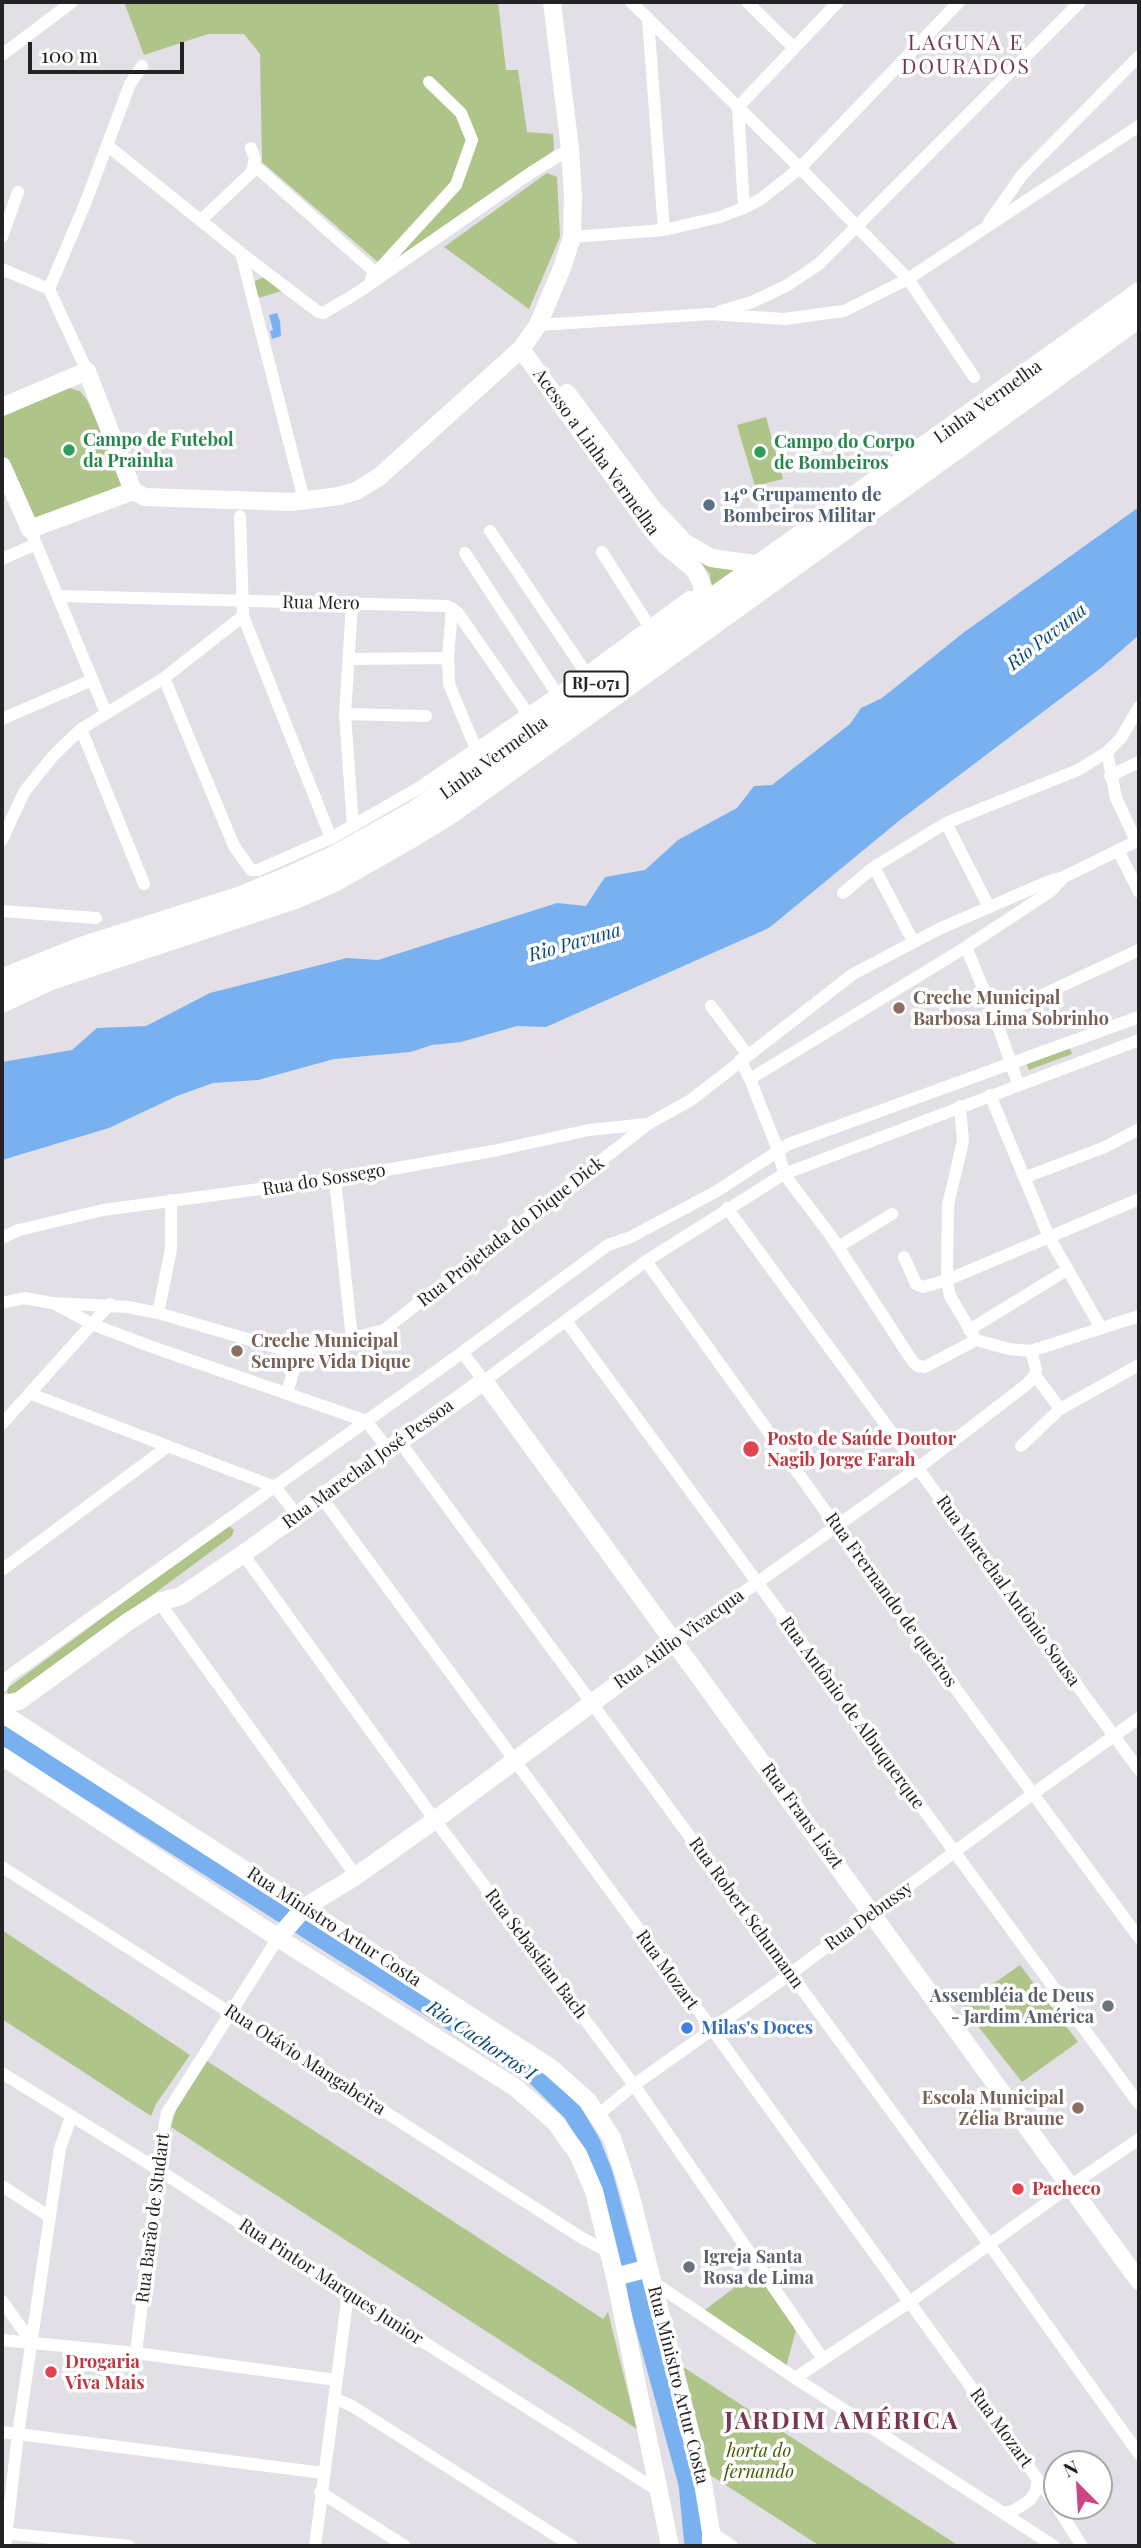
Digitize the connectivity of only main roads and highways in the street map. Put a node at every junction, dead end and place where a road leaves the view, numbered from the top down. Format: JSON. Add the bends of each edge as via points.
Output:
{"nodes":[{"id":1,"x":1139,"y":294,"type":"edge"},
{"id":2,"x":1139,"y":316,"type":"edge"},
{"id":3,"x":2,"y":980,"type":"edge"},
{"id":4,"x":2,"y":1001,"type":"edge"}],
"edges":[{"from":1,"to":3,"type":"highway","name":"Linha Vermelha","number":"RJ-071","via":[[438,798],[389,828],[240,898],[80,949]]},
{"from":2,"to":4,"type":"highway","name":"Linha Vermelha","number":"RJ-071","via":[[452,812],[400,844],[296,897],[50,979]]}]}
